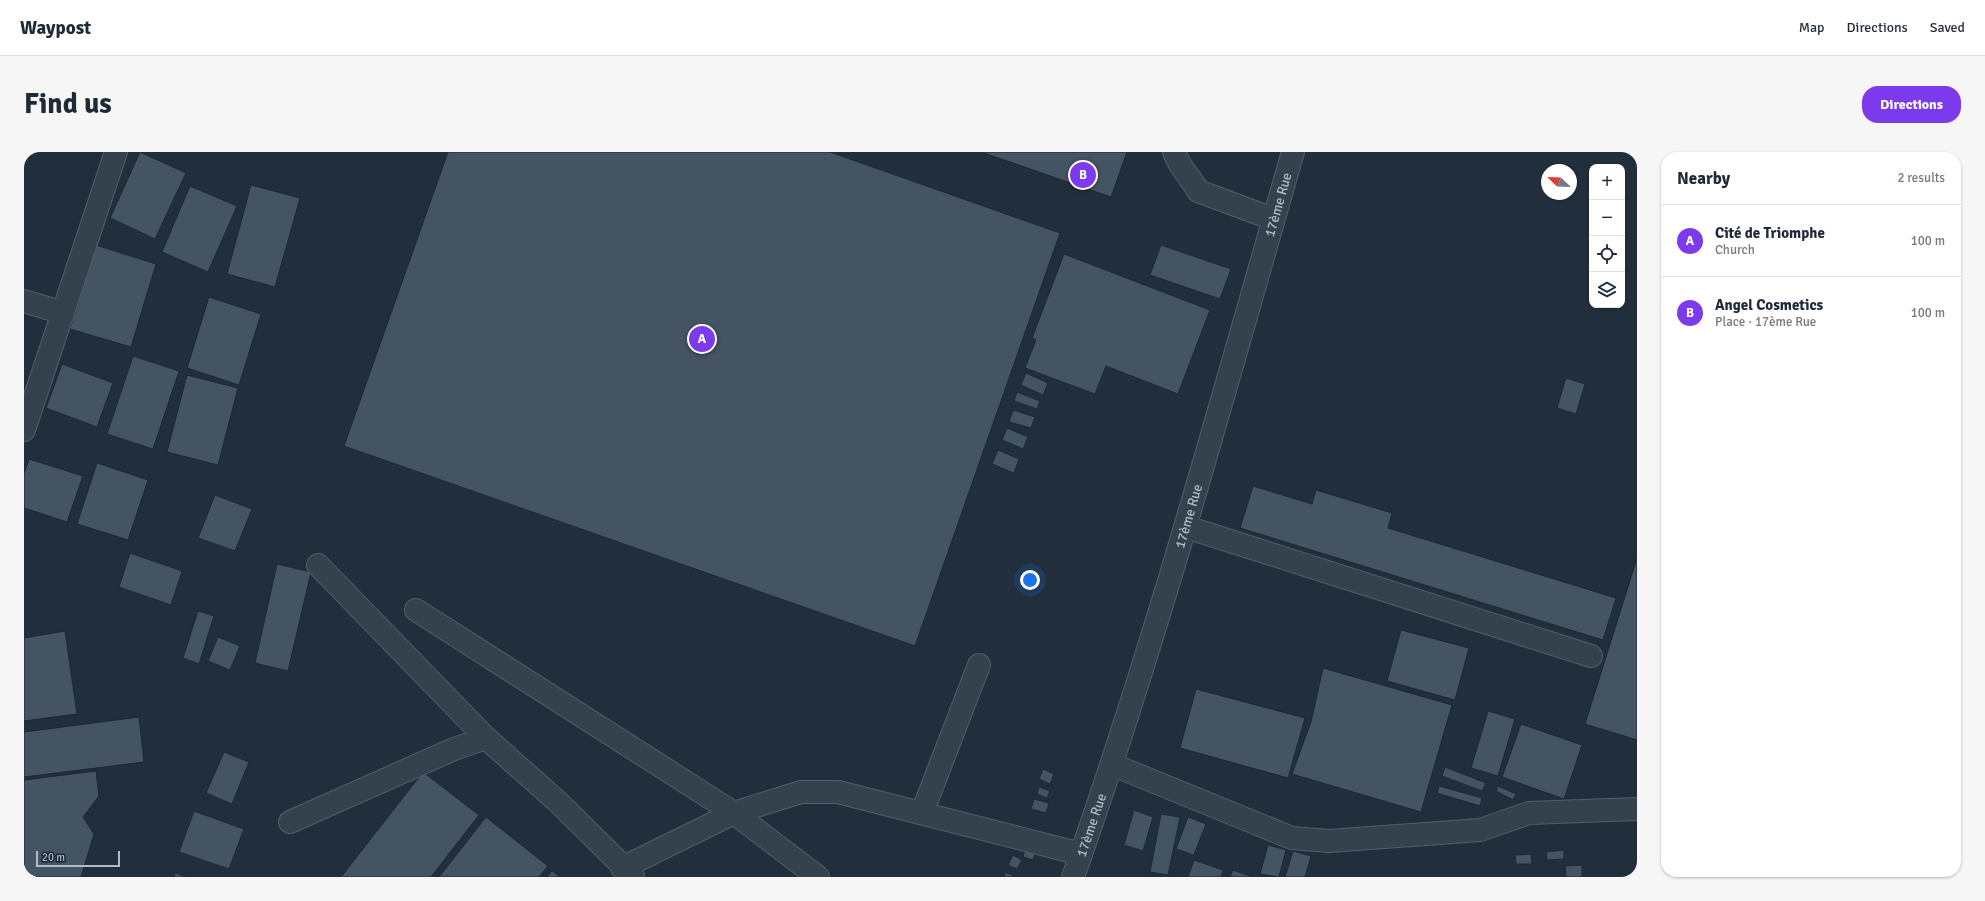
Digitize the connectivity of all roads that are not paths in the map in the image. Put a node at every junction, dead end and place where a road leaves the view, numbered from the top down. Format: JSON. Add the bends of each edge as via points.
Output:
{"nodes":[{"id":1,"x":116,"y":152,"type":"edge"},
{"id":2,"x":1174,"y":152,"type":"edge"},
{"id":3,"x":1293,"y":152,"type":"edge"},
{"id":4,"x":1273,"y":220,"type":"junction"},
{"id":5,"x":24,"y":301,"type":"edge"},
{"id":6,"x":63,"y":313,"type":"junction"},
{"id":7,"x":24,"y":430,"type":"edge"},
{"id":8,"x":1186,"y":527,"type":"junction"},
{"id":9,"x":318,"y":565,"type":"dead end"},
{"id":10,"x":416,"y":610,"type":"dead end"},
{"id":11,"x":1591,"y":656,"type":"dead end"},
{"id":12,"x":979,"y":666,"type":"dead end"},
{"id":13,"x":486,"y":738,"type":"junction"},
{"id":14,"x":1113,"y":765,"type":"junction"},
{"id":15,"x":1637,"y":809,"type":"edge"},
{"id":16,"x":734,"y":813,"type":"junction"},
{"id":17,"x":922,"y":813,"type":"junction"},
{"id":18,"x":290,"y":822,"type":"dead end"},
{"id":19,"x":1081,"y":854,"type":"junction"},
{"id":20,"x":628,"y":872,"type":"edge"},
{"id":21,"x":818,"y":877,"type":"edge"},
{"id":22,"x":1073,"y":877,"type":"edge"}],
"edges":[{"from":1,"to":6,"type":"street"},
{"from":2,"to":4,"type":"street","via":[[1177,162],[1198,191]]},
{"from":3,"to":4,"type":"street","name":"17ème Rue"},
{"from":4,"to":8,"type":"street","name":"17ème Rue"},
{"from":5,"to":6,"type":"street"},
{"from":6,"to":7,"type":"street"},
{"from":8,"to":11,"type":"street"},
{"from":8,"to":14,"type":"street","name":"17ème Rue"},
{"from":9,"to":13,"type":"street"},
{"from":10,"to":16,"type":"street"},
{"from":12,"to":17,"type":"street"},
{"from":13,"to":18,"type":"street","via":[[454,749]]},
{"from":13,"to":20,"type":"street","via":[[558,802]]},
{"from":14,"to":15,"type":"street","via":[[1292,838],[1329,841],[1480,830],[1529,813]]},
{"from":14,"to":19,"type":"street","name":"17ème Rue"},
{"from":16,"to":17,"type":"street","via":[[801,792],[838,792]]},
{"from":16,"to":20,"type":"street"},
{"from":16,"to":21,"type":"street"},
{"from":17,"to":19,"type":"street"},
{"from":19,"to":22,"type":"street","name":"17ème Rue"}]}
